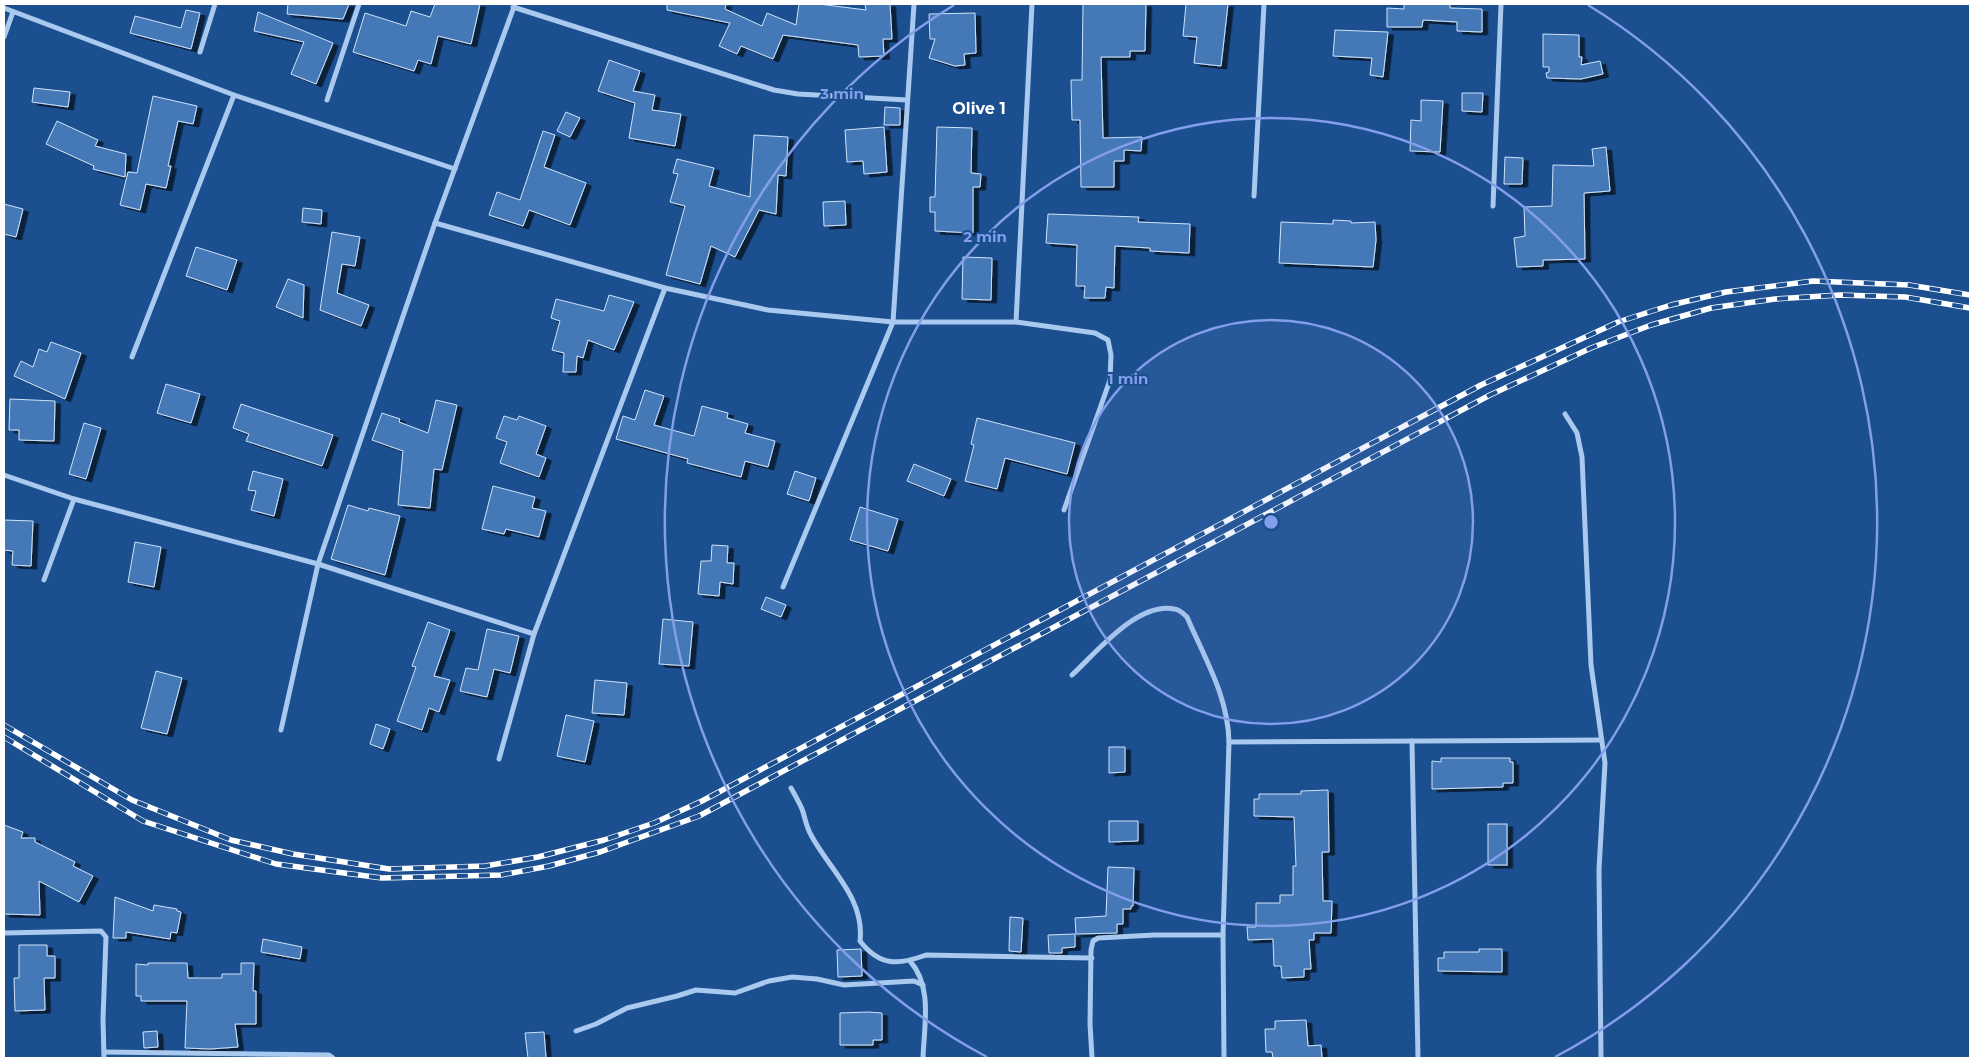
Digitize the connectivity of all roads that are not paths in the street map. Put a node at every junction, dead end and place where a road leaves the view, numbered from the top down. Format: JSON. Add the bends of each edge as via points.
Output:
{"nodes":[{"id":1,"x":215,"y":4,"type":"edge"},
{"id":2,"x":359,"y":4,"type":"edge"},
{"id":3,"x":914,"y":4,"type":"edge"},
{"id":4,"x":1032,"y":4,"type":"edge"},
{"id":5,"x":1264,"y":4,"type":"edge"},
{"id":6,"x":1501,"y":4,"type":"edge"},
{"id":7,"x":514,"y":6,"type":"edge"},
{"id":8,"x":4,"y":8,"type":"edge"},
{"id":9,"x":13,"y":12,"type":"junction"},
{"id":10,"x":4,"y":37,"type":"edge"},
{"id":11,"x":200,"y":52,"type":"dead end"},
{"id":12,"x":234,"y":95,"type":"junction"},
{"id":13,"x":327,"y":100,"type":"dead end"},
{"id":14,"x":907,"y":100,"type":"junction"},
{"id":15,"x":455,"y":169,"type":"junction"},
{"id":16,"x":1254,"y":196,"type":"dead end"},
{"id":17,"x":1493,"y":206,"type":"dead end"},
{"id":18,"x":435,"y":223,"type":"junction"},
{"id":19,"x":665,"y":288,"type":"junction"},
{"id":20,"x":893,"y":322,"type":"junction"},
{"id":21,"x":1016,"y":322,"type":"junction"},
{"id":22,"x":132,"y":357,"type":"dead end"},
{"id":23,"x":1564,"y":414,"type":"dead end"},
{"id":24,"x":4,"y":475,"type":"edge"},
{"id":25,"x":74,"y":499,"type":"junction"},
{"id":26,"x":1064,"y":510,"type":"dead end"},
{"id":27,"x":318,"y":564,"type":"junction"},
{"id":28,"x":44,"y":580,"type":"dead end"},
{"id":29,"x":783,"y":587,"type":"dead end"},
{"id":30,"x":534,"y":634,"type":"junction"},
{"id":31,"x":1072,"y":675,"type":"dead end"},
{"id":32,"x":280,"y":730,"type":"dead end"},
{"id":33,"x":1601,"y":740,"type":"junction"},
{"id":34,"x":1412,"y":741,"type":"junction"},
{"id":35,"x":1229,"y":742,"type":"junction"},
{"id":36,"x":499,"y":759,"type":"dead end"},
{"id":37,"x":791,"y":788,"type":"dead end"},
{"id":38,"x":4,"y":933,"type":"edge"},
{"id":39,"x":1223,"y":935,"type":"junction"},
{"id":40,"x":1092,"y":958,"type":"junction"},
{"id":41,"x":910,"y":961,"type":"junction"},
{"id":42,"x":923,"y":985,"type":"junction"},
{"id":43,"x":576,"y":1031,"type":"dead end"},
{"id":44,"x":104,"y":1055,"type":"edge"},
{"id":45,"x":333,"y":1058,"type":"edge"},
{"id":46,"x":923,"y":1058,"type":"edge"},
{"id":47,"x":1092,"y":1058,"type":"edge"},
{"id":48,"x":1224,"y":1058,"type":"edge"},
{"id":49,"x":1418,"y":1058,"type":"edge"},
{"id":50,"x":1601,"y":1058,"type":"edge"}],
"edges":[{"from":1,"to":11,"type":"street"},
{"from":2,"to":13,"type":"street"},
{"from":3,"to":14,"type":"street"},
{"from":4,"to":21,"type":"street"},
{"from":5,"to":16,"type":"street"},
{"from":6,"to":17,"type":"street"},
{"from":7,"to":14,"type":"street","via":[[774,90]]},
{"from":7,"to":15,"type":"street"},
{"from":8,"to":9,"type":"street"},
{"from":9,"to":10,"type":"street"},
{"from":9,"to":12,"type":"street"},
{"from":12,"to":15,"type":"street"},
{"from":12,"to":22,"type":"street"},
{"from":14,"to":20,"type":"street"},
{"from":15,"to":18,"type":"street"},
{"from":18,"to":19,"type":"street"},
{"from":18,"to":27,"type":"street"},
{"from":19,"to":20,"type":"street","via":[[768,310]]},
{"from":19,"to":30,"type":"street"},
{"from":20,"to":21,"type":"street"},
{"from":20,"to":29,"type":"street"},
{"from":21,"to":26,"type":"street","via":[[1095,333],[1108,340],[1110,380]]},
{"from":23,"to":33,"type":"street","via":[[1577,433],[1582,457],[1591,665]]},
{"from":24,"to":25,"type":"street"},
{"from":25,"to":27,"type":"street"},
{"from":25,"to":28,"type":"street"},
{"from":27,"to":30,"type":"street"},
{"from":27,"to":32,"type":"street"},
{"from":30,"to":36,"type":"street"},
{"from":31,"to":35,"type":"street","via":[[1125,625],[1153,609],[1176,609],[1187,617],[1223,698]]},
{"from":33,"to":34,"type":"street"},
{"from":33,"to":50,"type":"street","via":[[1605,763],[1598,869]]},
{"from":34,"to":35,"type":"street"},
{"from":34,"to":49,"type":"street"},
{"from":35,"to":39,"type":"street"},
{"from":37,"to":41,"type":"street","via":[[811,836],[855,905],[860,918],[860,942],[887,962]]},
{"from":38,"to":44,"type":"street","via":[[104,933]]},
{"from":39,"to":40,"type":"street","via":[[1098,938],[1094,942]]},
{"from":39,"to":48,"type":"street"},
{"from":40,"to":41,"type":"street","via":[[926,956]]},
{"from":40,"to":47,"type":"street"},
{"from":41,"to":42,"type":"street","via":[[921,976]]},
{"from":42,"to":43,"type":"street","via":[[914,981],[844,985],[792,977],[735,993],[696,990],[627,1008]]},
{"from":42,"to":46,"type":"street"},
{"from":44,"to":45,"type":"street","via":[[329,1055]]}]}
